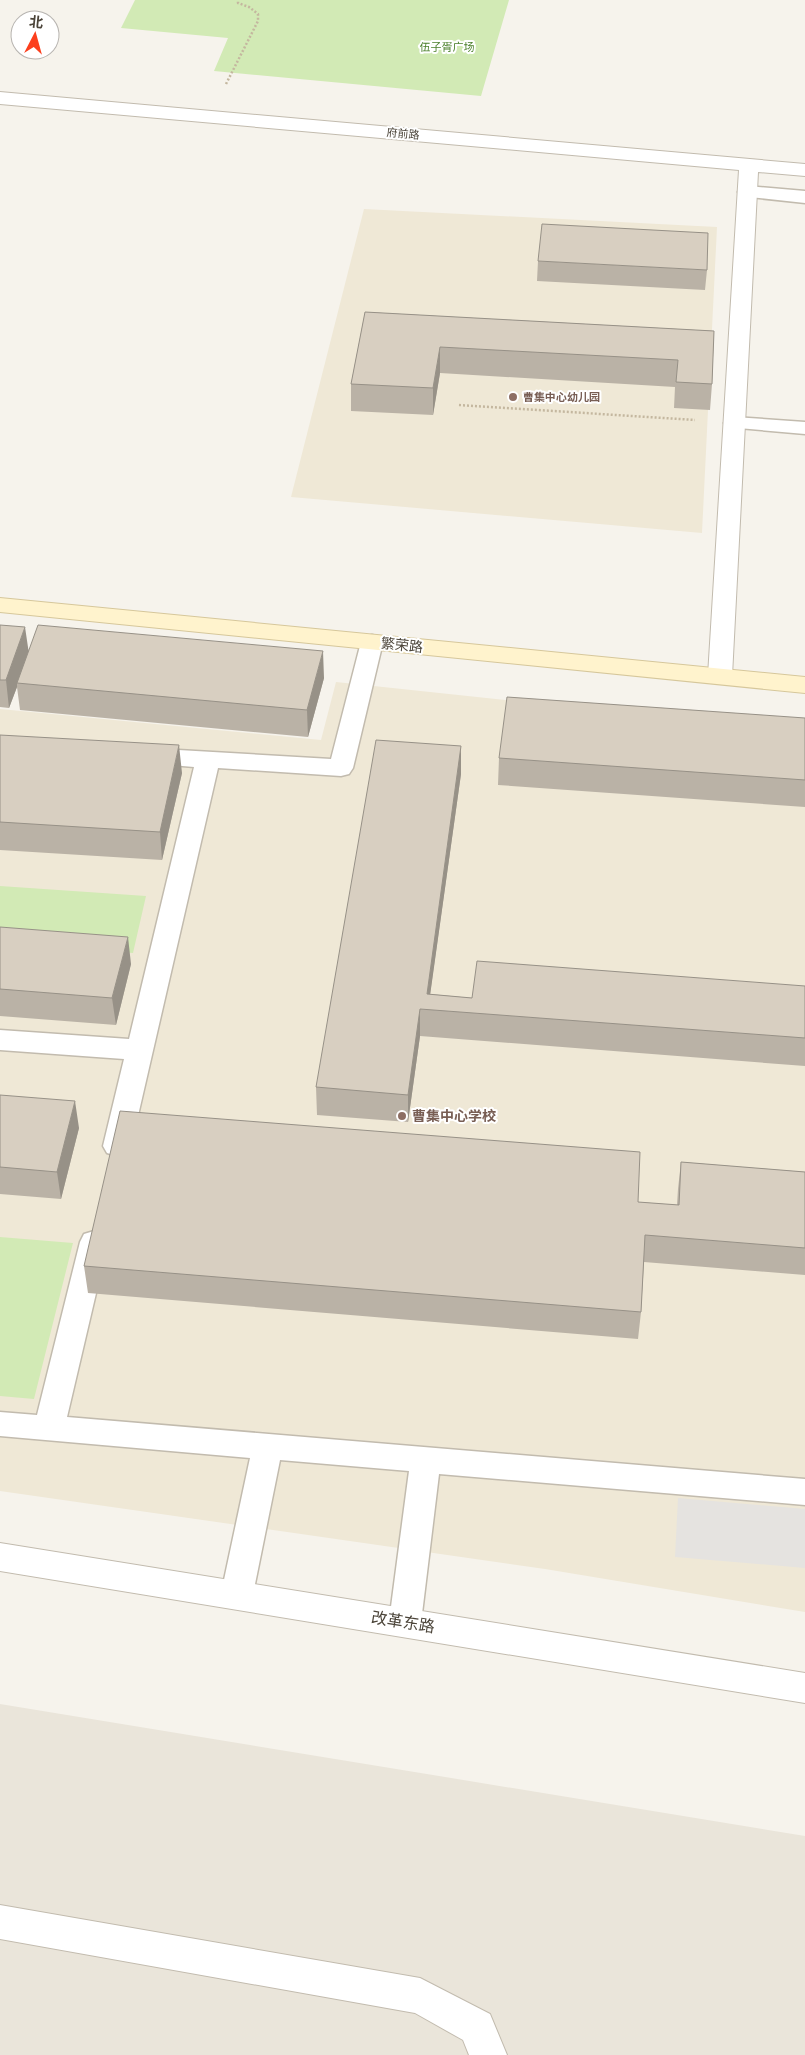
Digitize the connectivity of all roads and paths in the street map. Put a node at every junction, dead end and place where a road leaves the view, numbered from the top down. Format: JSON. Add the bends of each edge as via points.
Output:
{"nodes":[{"id":1,"x":238,"y":0,"type":"edge"},
{"id":2,"x":225,"y":87,"type":"dead end"},
{"id":3,"x":0,"y":98,"type":"edge"},
{"id":4,"x":749,"y":165,"type":"junction"},
{"id":5,"x":805,"y":170,"type":"edge"},
{"id":6,"x":748,"y":192,"type":"junction"},
{"id":7,"x":805,"y":197,"type":"edge"},
{"id":8,"x":459,"y":405,"type":"dead end"},
{"id":9,"x":734,"y":423,"type":"junction"},
{"id":10,"x":805,"y":428,"type":"edge"},
{"id":11,"x":0,"y":605,"type":"edge"},
{"id":12,"x":372,"y":642,"type":"junction"},
{"id":13,"x":720,"y":676,"type":"junction"},
{"id":14,"x":805,"y":685,"type":"edge"},
{"id":15,"x":119,"y":754,"type":"edge"},
{"id":16,"x":208,"y":760,"type":"junction"},
{"id":17,"x":0,"y":1040,"type":"edge"},
{"id":18,"x":140,"y":1050,"type":"junction"},
{"id":19,"x":112,"y":1166,"type":"edge"},
{"id":20,"x":100,"y":1215,"type":"edge"},
{"id":21,"x":0,"y":1424,"type":"edge"},
{"id":22,"x":49,"y":1428,"type":"junction"},
{"id":23,"x":268,"y":1446,"type":"junction"},
{"id":24,"x":426,"y":1460,"type":"junction"},
{"id":25,"x":805,"y":1492,"type":"edge"},
{"id":26,"x":0,"y":1557,"type":"edge"},
{"id":27,"x":237,"y":1594,"type":"junction"},
{"id":28,"x":405,"y":1622,"type":"junction"},
{"id":29,"x":805,"y":1688,"type":"edge"},
{"id":30,"x":0,"y":1922,"type":"edge"},
{"id":31,"x":488,"y":2055,"type":"edge"}],
"edges":[{"from":1,"to":2,"type":"path","via":[[258,14],[258,21]]},
{"from":3,"to":4,"type":"street","name":"府前路"},
{"from":4,"to":5,"type":"street","name":"府前路"},
{"from":4,"to":6,"type":"street"},
{"from":6,"to":7,"type":"lane"},
{"from":6,"to":9,"type":"street"},
{"from":8,"to":9,"type":"path"},
{"from":9,"to":10,"type":"lane"},
{"from":9,"to":13,"type":"street"},
{"from":11,"to":12,"type":"street","name":"繁荣路"},
{"from":12,"to":13,"type":"street","name":"繁荣路"},
{"from":12,"to":16,"type":"lane","via":[[341,768]]},
{"from":13,"to":14,"type":"street","name":"繁荣路"},
{"from":15,"to":16,"type":"lane"},
{"from":16,"to":18,"type":"lane"},
{"from":17,"to":18,"type":"lane"},
{"from":18,"to":19,"type":"lane"},
{"from":20,"to":22,"type":"lane"},
{"from":21,"to":22,"type":"lane"},
{"from":22,"to":23,"type":"lane"},
{"from":23,"to":24,"type":"lane"},
{"from":23,"to":27,"type":"lane"},
{"from":24,"to":25,"type":"lane"},
{"from":24,"to":28,"type":"lane"},
{"from":26,"to":27,"type":"street","name":"改革东路"},
{"from":27,"to":28,"type":"street","name":"改革东路"},
{"from":28,"to":29,"type":"street","name":"改革东路"},
{"from":30,"to":31,"type":"street","via":[[420,1996],[477,2027]]}]}
